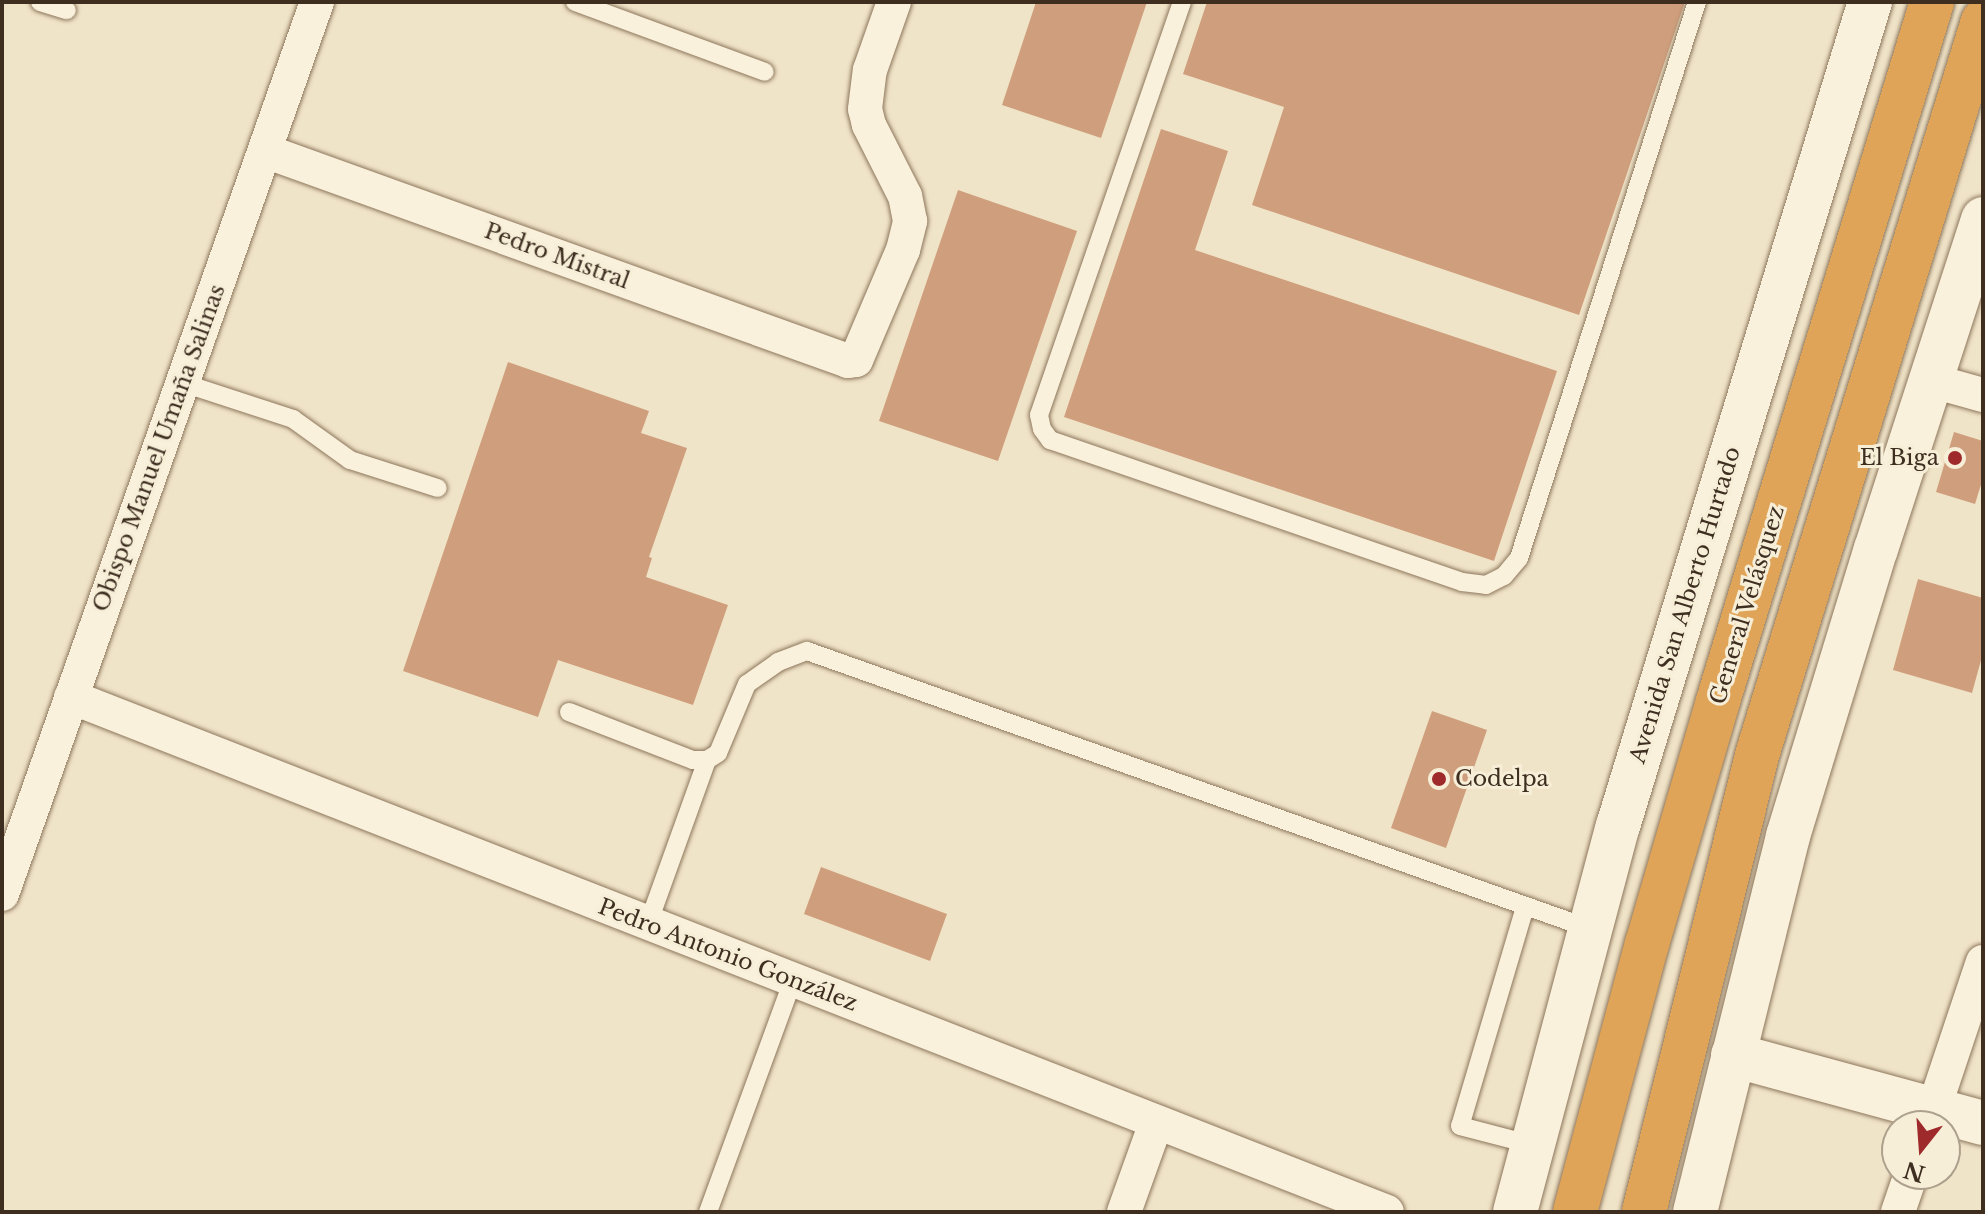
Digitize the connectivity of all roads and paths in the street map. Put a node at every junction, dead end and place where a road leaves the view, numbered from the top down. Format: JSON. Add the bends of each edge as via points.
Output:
{"nodes":[{"id":1,"x":40,"y":2,"type":"edge"},
{"id":2,"x":317,"y":2,"type":"edge"},
{"id":3,"x":575,"y":2,"type":"edge"},
{"id":4,"x":894,"y":2,"type":"edge"},
{"id":5,"x":1182,"y":2,"type":"edge"},
{"id":6,"x":1697,"y":2,"type":"edge"},
{"id":7,"x":1870,"y":2,"type":"edge"},
{"id":8,"x":1932,"y":2,"type":"edge"},
{"id":9,"x":67,"y":10,"type":"dead end"},
{"id":10,"x":1983,"y":21,"type":"edge"},
{"id":11,"x":1983,"y":52,"type":"edge"},
{"id":12,"x":765,"y":72,"type":"dead end"},
{"id":13,"x":265,"y":151,"type":"junction"},
{"id":14,"x":1940,"y":154,"type":"junction"},
{"id":15,"x":1983,"y":219,"type":"edge"},
{"id":16,"x":1929,"y":380,"type":"junction"},
{"id":17,"x":183,"y":383,"type":"junction"},
{"id":18,"x":1983,"y":395,"type":"edge"},
{"id":19,"x":438,"y":488,"type":"dead end"},
{"id":20,"x":71,"y":697,"type":"junction"},
{"id":21,"x":569,"y":712,"type":"dead end"},
{"id":22,"x":707,"y":760,"type":"junction"},
{"id":23,"x":2,"y":894,"type":"edge"},
{"id":24,"x":1525,"y":907,"type":"junction"},
{"id":25,"x":648,"y":924,"type":"junction"},
{"id":26,"x":1588,"y":928,"type":"junction"},
{"id":27,"x":1983,"y":962,"type":"edge"},
{"id":28,"x":793,"y":980,"type":"junction"},
{"id":29,"x":1733,"y":1055,"type":"junction"},
{"id":30,"x":1906,"y":1110,"type":"edge"},
{"id":31,"x":1934,"y":1110,"type":"edge"},
{"id":32,"x":1961,"y":1121,"type":"edge"},
{"id":33,"x":1156,"y":1123,"type":"junction"},
{"id":34,"x":1983,"y":1123,"type":"edge"},
{"id":35,"x":1533,"y":1145,"type":"junction"},
{"id":36,"x":1906,"y":1190,"type":"edge"},
{"id":37,"x":708,"y":1212,"type":"edge"},
{"id":38,"x":1124,"y":1212,"type":"edge"},
{"id":39,"x":1387,"y":1212,"type":"edge"},
{"id":40,"x":1515,"y":1212,"type":"edge"},
{"id":41,"x":1575,"y":1212,"type":"edge"},
{"id":42,"x":1644,"y":1212,"type":"edge"},
{"id":43,"x":1695,"y":1212,"type":"edge"},
{"id":44,"x":1898,"y":1212,"type":"edge"}],
"edges":[{"from":1,"to":9,"type":"lane"},
{"from":2,"to":13,"type":"street","name":"Obispo Manuel Umaña Salinas"},
{"from":3,"to":12,"type":"lane"},
{"from":4,"to":13,"type":"street","name":"Pedro Mistral","via":[[870,70],[865,109],[905,196],[910,221],[856,360]]},
{"from":5,"to":6,"type":"lane","via":[[1039,415],[1042,429],[1050,440],[1462,582],[1486,585],[1504,576],[1519,558]]},
{"from":7,"to":26,"type":"main road","name":"Avenida San Alberto Hurtado"},
{"from":8,"to":41,"type":"highway","name":"General Velásquez","via":[[1718,701]]},
{"from":10,"to":14,"type":"highway"},
{"from":11,"to":14,"type":"highway"},
{"from":13,"to":17,"type":"street","name":"Obispo Manuel Umaña Salinas"},
{"from":14,"to":42,"type":"highway","via":[[1758,752]]},
{"from":15,"to":16,"type":"main road"},
{"from":16,"to":18,"type":"street"},
{"from":16,"to":29,"type":"main road","via":[[1788,836]]},
{"from":17,"to":19,"type":"lane","via":[[293,419],[350,460]]},
{"from":17,"to":20,"type":"street","name":"Obispo Manuel Umaña Salinas"},
{"from":20,"to":23,"type":"street","name":"Obispo Manuel Umaña Salinas"},
{"from":20,"to":25,"type":"street","name":"Pedro Antonio González"},
{"from":21,"to":22,"type":"lane","via":[[693,760]]},
{"from":22,"to":24,"type":"lane","via":[[718,753],[747,684],[778,662],[807,651]]},
{"from":22,"to":25,"type":"lane"},
{"from":24,"to":26,"type":"lane"},
{"from":24,"to":35,"type":"lane","via":[[1460,1126]]},
{"from":25,"to":28,"type":"street","name":"Pedro Antonio González"},
{"from":26,"to":35,"type":"main road","name":"Avenida San Alberto Hurtado"},
{"from":27,"to":31,"type":"street"},
{"from":28,"to":33,"type":"street","name":"Pedro Antonio González"},
{"from":28,"to":37,"type":"lane"},
{"from":29,"to":30,"type":"main road"},
{"from":29,"to":43,"type":"main road"},
{"from":32,"to":34,"type":"main road"},
{"from":33,"to":38,"type":"street"},
{"from":33,"to":39,"type":"street","name":"Pedro Antonio González"},
{"from":35,"to":40,"type":"main road","name":"Avenida San Alberto Hurtado"},
{"from":36,"to":44,"type":"street"}]}
